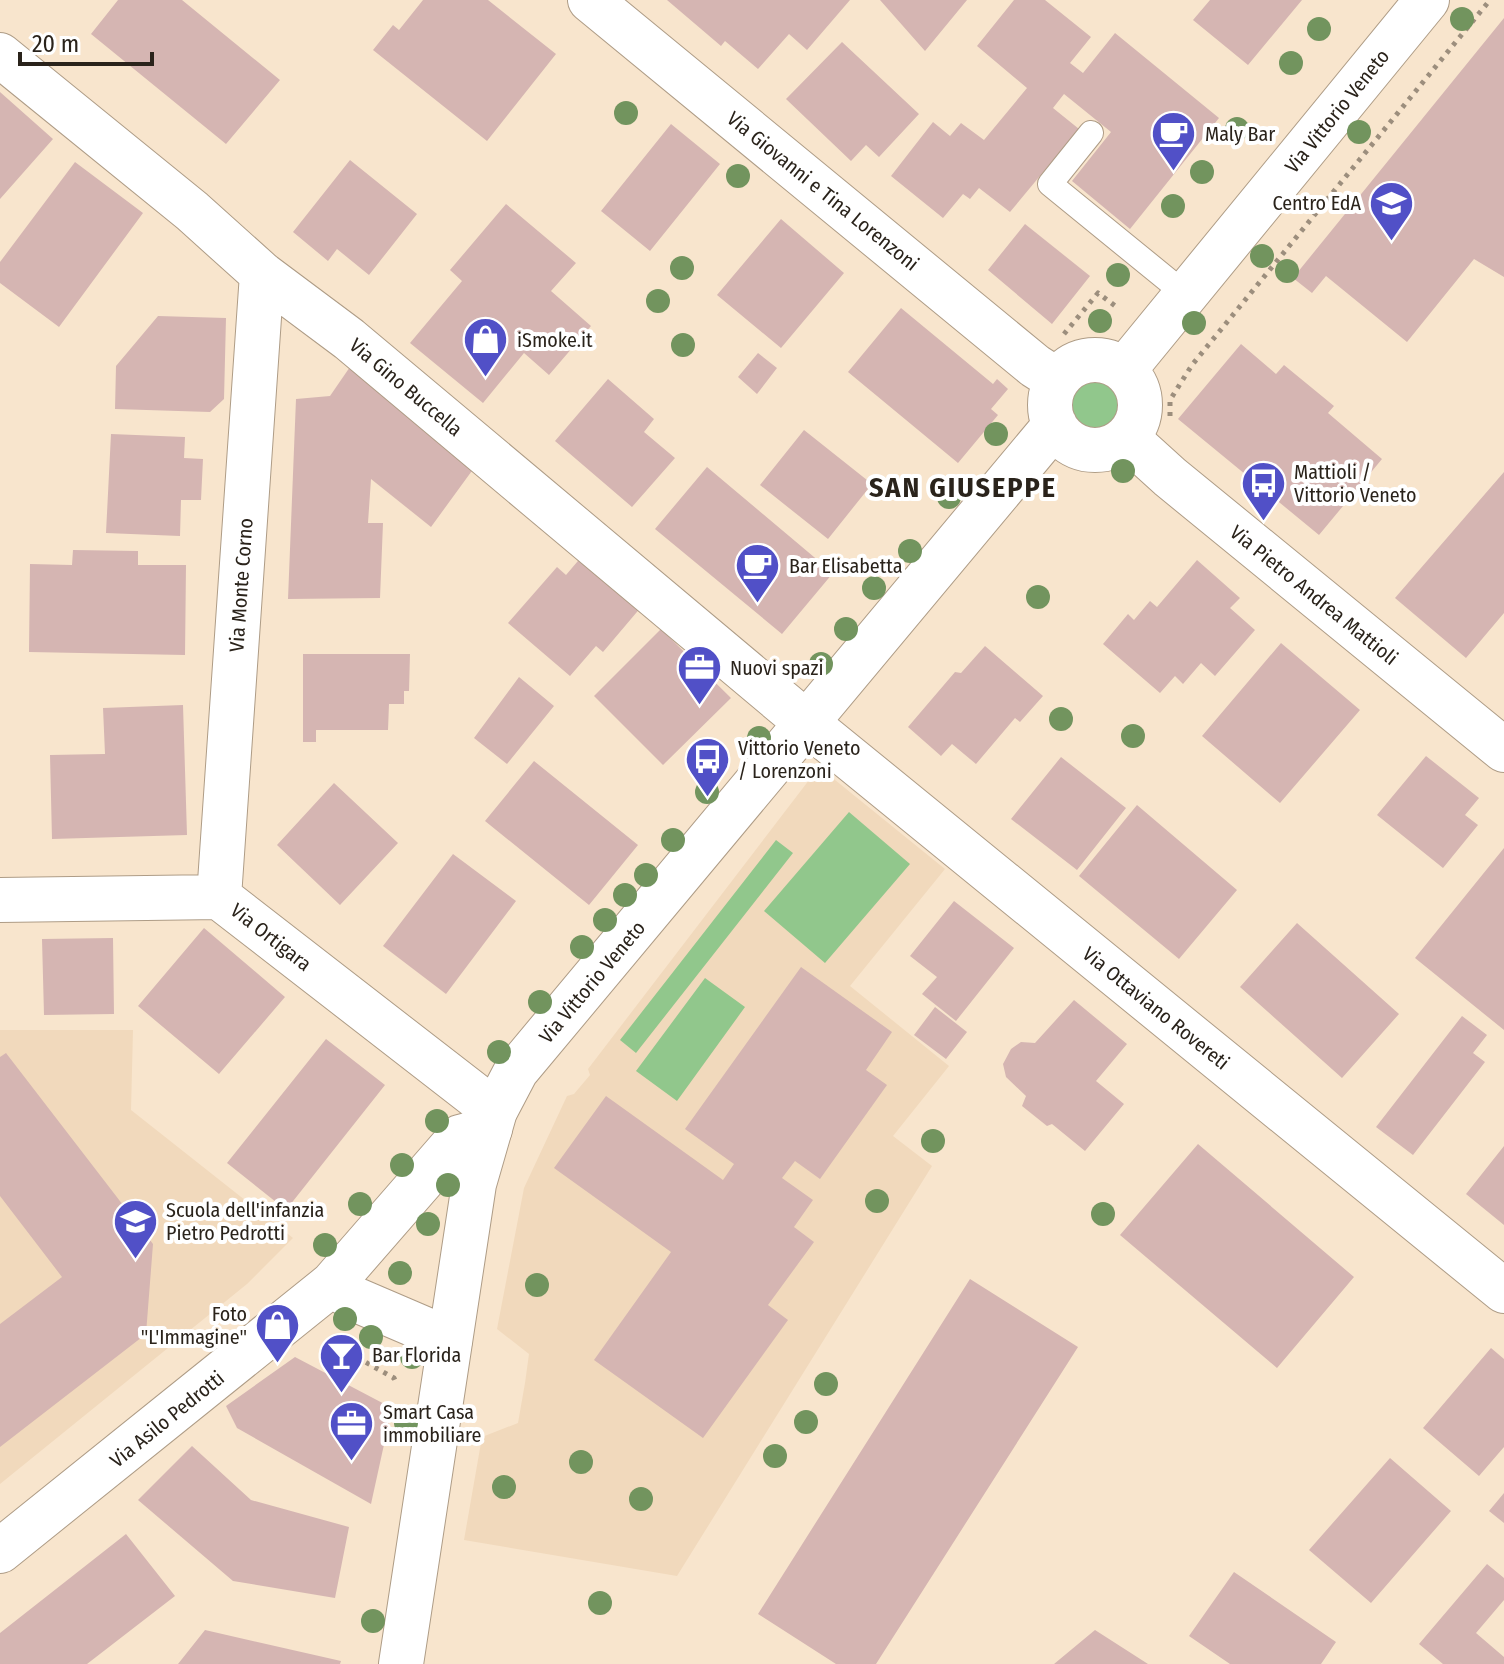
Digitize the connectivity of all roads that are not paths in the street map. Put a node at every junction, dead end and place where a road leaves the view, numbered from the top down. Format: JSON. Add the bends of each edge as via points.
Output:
{"nodes":[{"id":1,"x":590,"y":0,"type":"edge"},
{"id":2,"x":1427,"y":0,"type":"edge"},
{"id":3,"x":0,"y":55,"type":"edge"},
{"id":4,"x":1091,"y":133,"type":"dead end"},
{"id":5,"x":262,"y":274,"type":"junction"},
{"id":6,"x":1185,"y":294,"type":"junction"},
{"id":7,"x":1124,"y":370,"type":"junction"},
{"id":8,"x":1057,"y":380,"type":"junction"},
{"id":9,"x":1055,"y":425,"type":"junction"},
{"id":10,"x":1127,"y":438,"type":"junction"},
{"id":11,"x":808,"y":724,"type":"junction"},
{"id":12,"x":1499,"y":737,"type":"edge"},
{"id":13,"x":219,"y":897,"type":"junction"},
{"id":14,"x":0,"y":900,"type":"edge"},
{"id":15,"x":492,"y":1120,"type":"junction"},
{"id":16,"x":332,"y":1284,"type":"junction"},
{"id":17,"x":1504,"y":1291,"type":"edge"},
{"id":18,"x":450,"y":1340,"type":"junction"},
{"id":19,"x":0,"y":1551,"type":"edge"},
{"id":20,"x":401,"y":1664,"type":"edge"}],
"edges":[{"from":1,"to":8,"type":"street","name":"Via Giovanni e Tina Lorenzoni"},
{"from":2,"to":6,"type":"street","name":"Via Vittorio Veneto"},
{"from":3,"to":5,"type":"street","name":"Via Gino Buccella"},
{"from":4,"to":6,"type":"lane","via":[[1050,184]]},
{"from":5,"to":11,"type":"street","name":"Via Gino Buccella","via":[[349,339]]},
{"from":5,"to":13,"type":"street","name":"Via Monte Corno"},
{"from":6,"to":7,"type":"street","name":"Via Vittorio Veneto"},
{"from":7,"to":8,"type":"street","via":[[1096,360]]},
{"from":7,"to":10,"type":"street","via":[[1140,396],[1136,425]]},
{"from":8,"to":9,"type":"street","via":[[1050,411]]},
{"from":9,"to":10,"type":"street","via":[[1074,446],[1088,450]]},
{"from":9,"to":11,"type":"street","name":"Via Vittorio Veneto"},
{"from":10,"to":12,"type":"street","name":"Via Pietro Andrea Mattioli"},
{"from":11,"to":15,"type":"street","name":"Via Vittorio Veneto","via":[[516,1071]]},
{"from":11,"to":17,"type":"street","name":"Via Ottaviano Rovereti"},
{"from":13,"to":14,"type":"street","name":"Via Ortigara"},
{"from":13,"to":15,"type":"street","name":"Via Ortigara"},
{"from":15,"to":16,"type":"street","name":"Via Asilo Pedrotti","via":[[460,1137]]},
{"from":15,"to":18,"type":"street","name":"Via Vittorio Veneto","via":[[474,1184]]},
{"from":16,"to":18,"type":"street","via":[[352,1298]]},
{"from":16,"to":19,"type":"street","name":"Via Asilo Pedrotti"},
{"from":18,"to":20,"type":"street","name":"Via Vittorio Veneto"}]}
